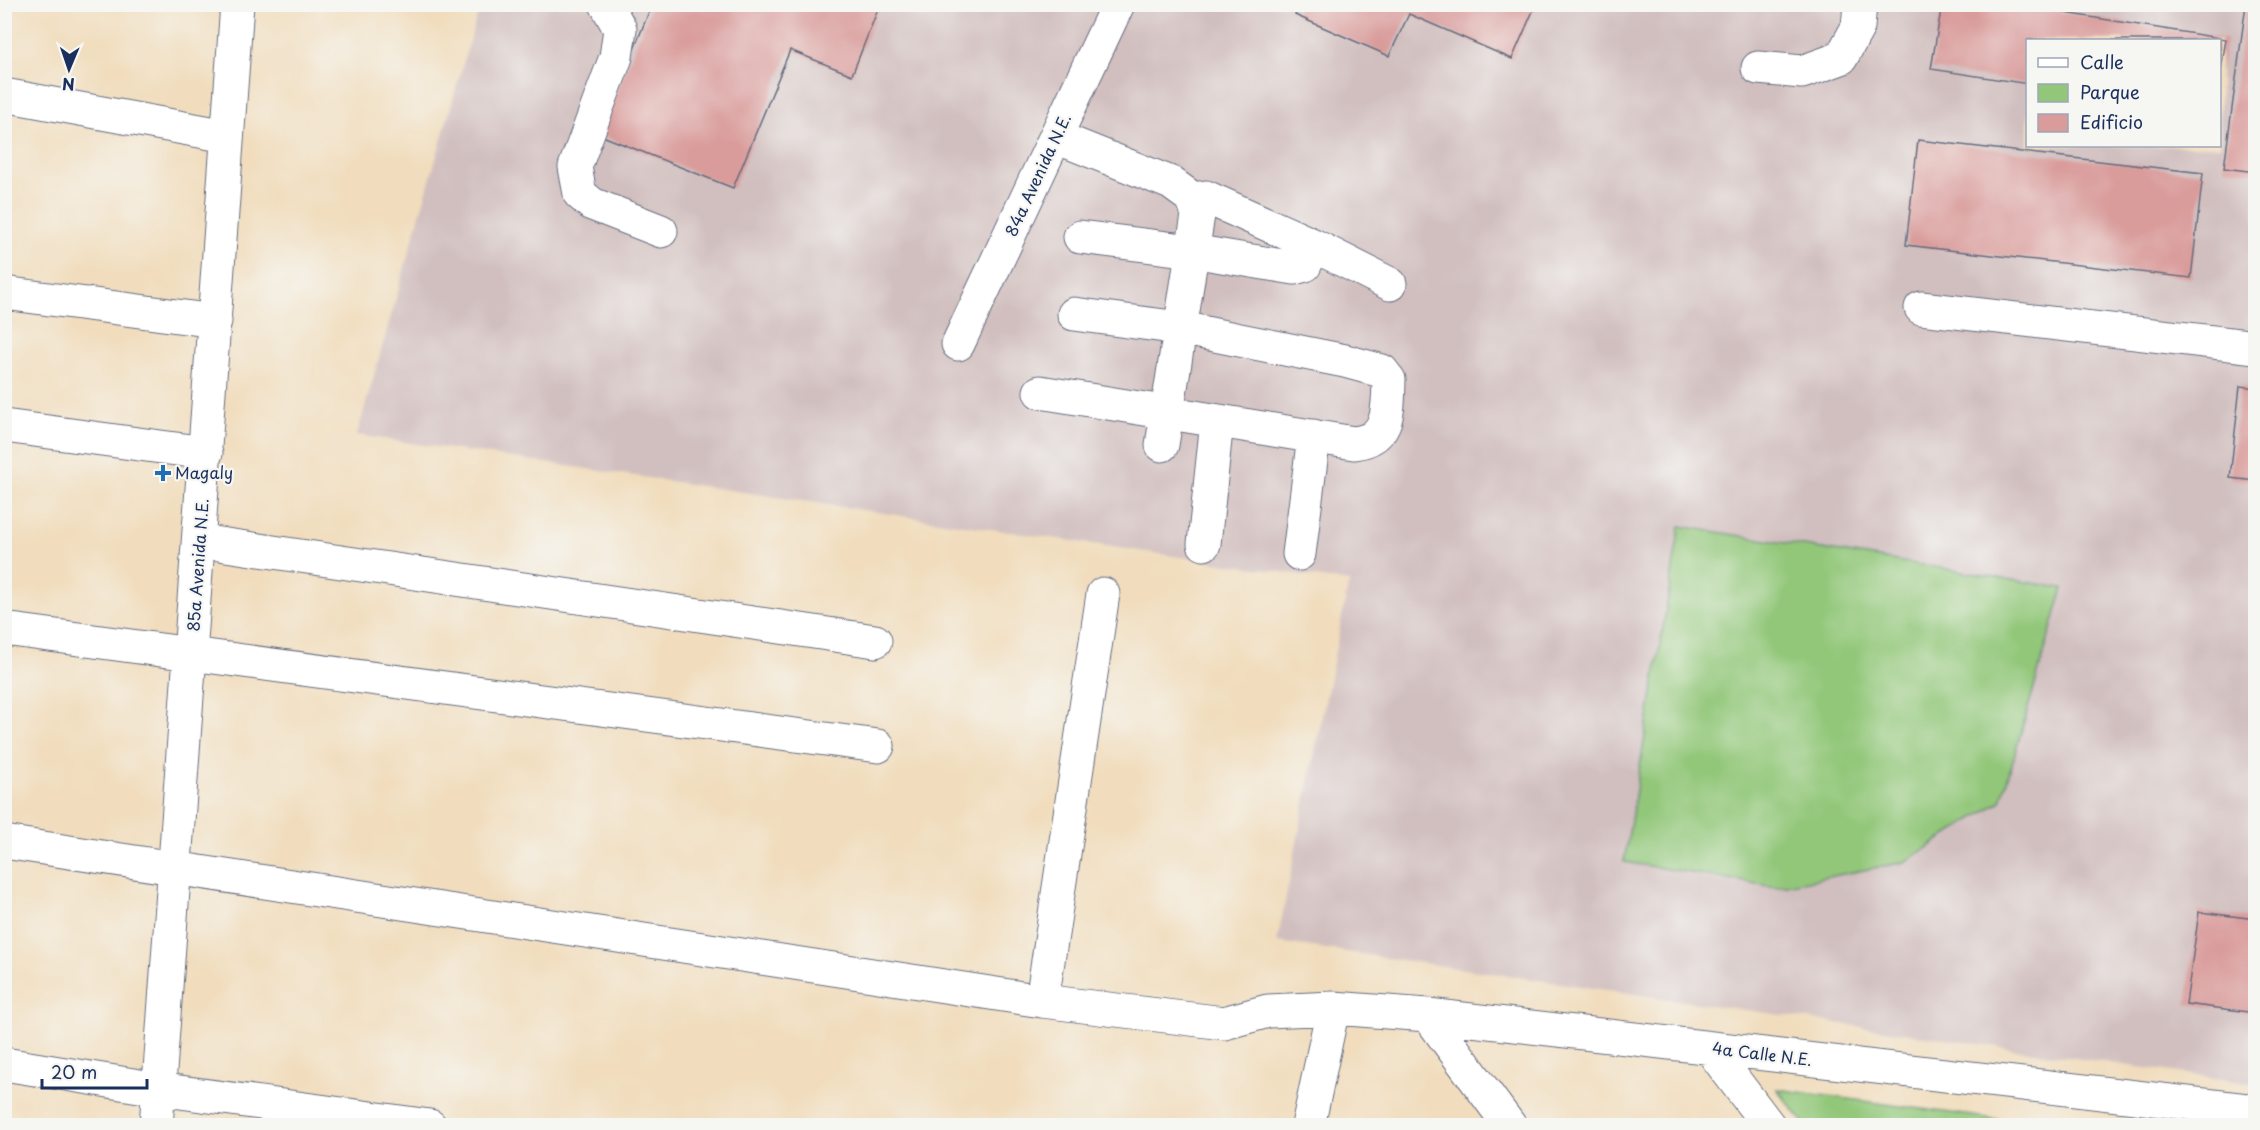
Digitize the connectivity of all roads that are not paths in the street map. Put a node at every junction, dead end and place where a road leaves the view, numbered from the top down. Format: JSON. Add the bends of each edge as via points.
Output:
{"nodes":[{"id":1,"x":237,"y":4,"type":"edge"},
{"id":2,"x":606,"y":4,"type":"edge"},
{"id":3,"x":1118,"y":4,"type":"edge"},
{"id":4,"x":1860,"y":4,"type":"edge"},
{"id":5,"x":1758,"y":68,"type":"dead end"},
{"id":6,"x":4,"y":95,"type":"edge"},
{"id":7,"x":227,"y":136,"type":"junction"},
{"id":8,"x":1056,"y":137,"type":"junction"},
{"id":9,"x":1193,"y":199,"type":"junction"},
{"id":10,"x":661,"y":231,"type":"dead end"},
{"id":11,"x":1080,"y":237,"type":"dead end"},
{"id":12,"x":1313,"y":245,"type":"junction"},
{"id":13,"x":1192,"y":251,"type":"junction"},
{"id":14,"x":1390,"y":284,"type":"dead end"},
{"id":15,"x":4,"y":293,"type":"edge"},
{"id":16,"x":1921,"y":308,"type":"dead end"},
{"id":17,"x":1074,"y":314,"type":"dead end"},
{"id":18,"x":215,"y":321,"type":"junction"},
{"id":19,"x":1180,"y":328,"type":"junction"},
{"id":20,"x":958,"y":344,"type":"dead end"},
{"id":21,"x":2256,"y":347,"type":"edge"},
{"id":22,"x":1040,"y":392,"type":"dead end"},
{"id":23,"x":1167,"y":413,"type":"junction"},
{"id":24,"x":1217,"y":421,"type":"junction"},
{"id":25,"x":4,"y":426,"type":"edge"},
{"id":26,"x":1314,"y":436,"type":"junction"},
{"id":27,"x":1162,"y":445,"type":"dead end"},
{"id":28,"x":206,"y":453,"type":"junction"},
{"id":29,"x":200,"y":541,"type":"junction"},
{"id":30,"x":1203,"y":544,"type":"dead end"},
{"id":31,"x":1299,"y":554,"type":"dead end"},
{"id":32,"x":1103,"y":594,"type":"dead end"},
{"id":33,"x":4,"y":629,"type":"edge"},
{"id":34,"x":875,"y":641,"type":"dead end"},
{"id":35,"x":191,"y":654,"type":"junction"},
{"id":36,"x":878,"y":747,"type":"dead end"},
{"id":37,"x":4,"y":842,"type":"edge"},
{"id":38,"x":175,"y":868,"type":"junction"},
{"id":39,"x":1042,"y":1001,"type":"junction"},
{"id":40,"x":1333,"y":1008,"type":"junction"},
{"id":41,"x":1428,"y":1015,"type":"junction"},
{"id":42,"x":1710,"y":1048,"type":"junction"},
{"id":43,"x":4,"y":1064,"type":"edge"},
{"id":44,"x":158,"y":1089,"type":"junction"},
{"id":45,"x":2256,"y":1111,"type":"edge"},
{"id":46,"x":156,"y":1125,"type":"edge"},
{"id":47,"x":430,"y":1125,"type":"edge"},
{"id":48,"x":1308,"y":1125,"type":"edge"},
{"id":49,"x":1510,"y":1125,"type":"edge"},
{"id":50,"x":1769,"y":1125,"type":"edge"}],
"edges":[{"from":1,"to":7,"type":"street","name":"85a Avenida N.E."},
{"from":2,"to":10,"type":"street","via":[[620,29],[616,57],[575,167],[580,194],[592,204]]},
{"from":3,"to":8,"type":"street","name":"84a Avenida N.E."},
{"from":4,"to":5,"type":"street","via":[[1858,27],[1841,58],[1803,72]]},
{"from":6,"to":7,"type":"street"},
{"from":7,"to":18,"type":"street","name":"85a Avenida N.E."},
{"from":8,"to":9,"type":"street","via":[[1171,183]]},
{"from":8,"to":20,"type":"street","name":"84a Avenida N.E."},
{"from":9,"to":12,"type":"street","via":[[1206,197]]},
{"from":9,"to":13,"type":"street","via":[[1198,215]]},
{"from":11,"to":13,"type":"street"},
{"from":12,"to":13,"type":"street","via":[[1305,265],[1294,268]]},
{"from":12,"to":14,"type":"street"},
{"from":13,"to":19,"type":"street"},
{"from":15,"to":18,"type":"street"},
{"from":16,"to":21,"type":"street"},
{"from":17,"to":19,"type":"street"},
{"from":18,"to":28,"type":"street","name":"85a Avenida N.E."},
{"from":19,"to":23,"type":"street"},
{"from":19,"to":26,"type":"street","via":[[1346,360],[1382,371],[1389,380],[1389,396],[1383,429],[1371,441]]},
{"from":22,"to":23,"type":"street"},
{"from":23,"to":24,"type":"street"},
{"from":23,"to":27,"type":"street"},
{"from":24,"to":26,"type":"street"},
{"from":24,"to":30,"type":"street"},
{"from":25,"to":28,"type":"street"},
{"from":26,"to":31,"type":"street"},
{"from":28,"to":29,"type":"street","name":"85a Avenida N.E."},
{"from":29,"to":34,"type":"street"},
{"from":29,"to":35,"type":"street","name":"85a Avenida N.E."},
{"from":32,"to":39,"type":"street"},
{"from":33,"to":35,"type":"street"},
{"from":35,"to":36,"type":"street"},
{"from":35,"to":38,"type":"street","name":"85a Avenida N.E."},
{"from":37,"to":38,"type":"street","name":"4a Calle N.E."},
{"from":38,"to":39,"type":"street","name":"4a Calle N.E."},
{"from":38,"to":44,"type":"street","name":"85a Avenida N.E."},
{"from":39,"to":40,"type":"street","name":"4a Calle N.E.","via":[[1224,1023],[1268,1011]]},
{"from":40,"to":41,"type":"street","name":"4a Calle N.E."},
{"from":40,"to":48,"type":"street"},
{"from":41,"to":42,"type":"street","name":"4a Calle N.E."},
{"from":41,"to":49,"type":"street"},
{"from":42,"to":45,"type":"street","name":"4a Calle N.E."},
{"from":42,"to":50,"type":"street"},
{"from":43,"to":44,"type":"street"},
{"from":44,"to":46,"type":"street","name":"85a Avenida N.E."},
{"from":44,"to":47,"type":"street"}]}
